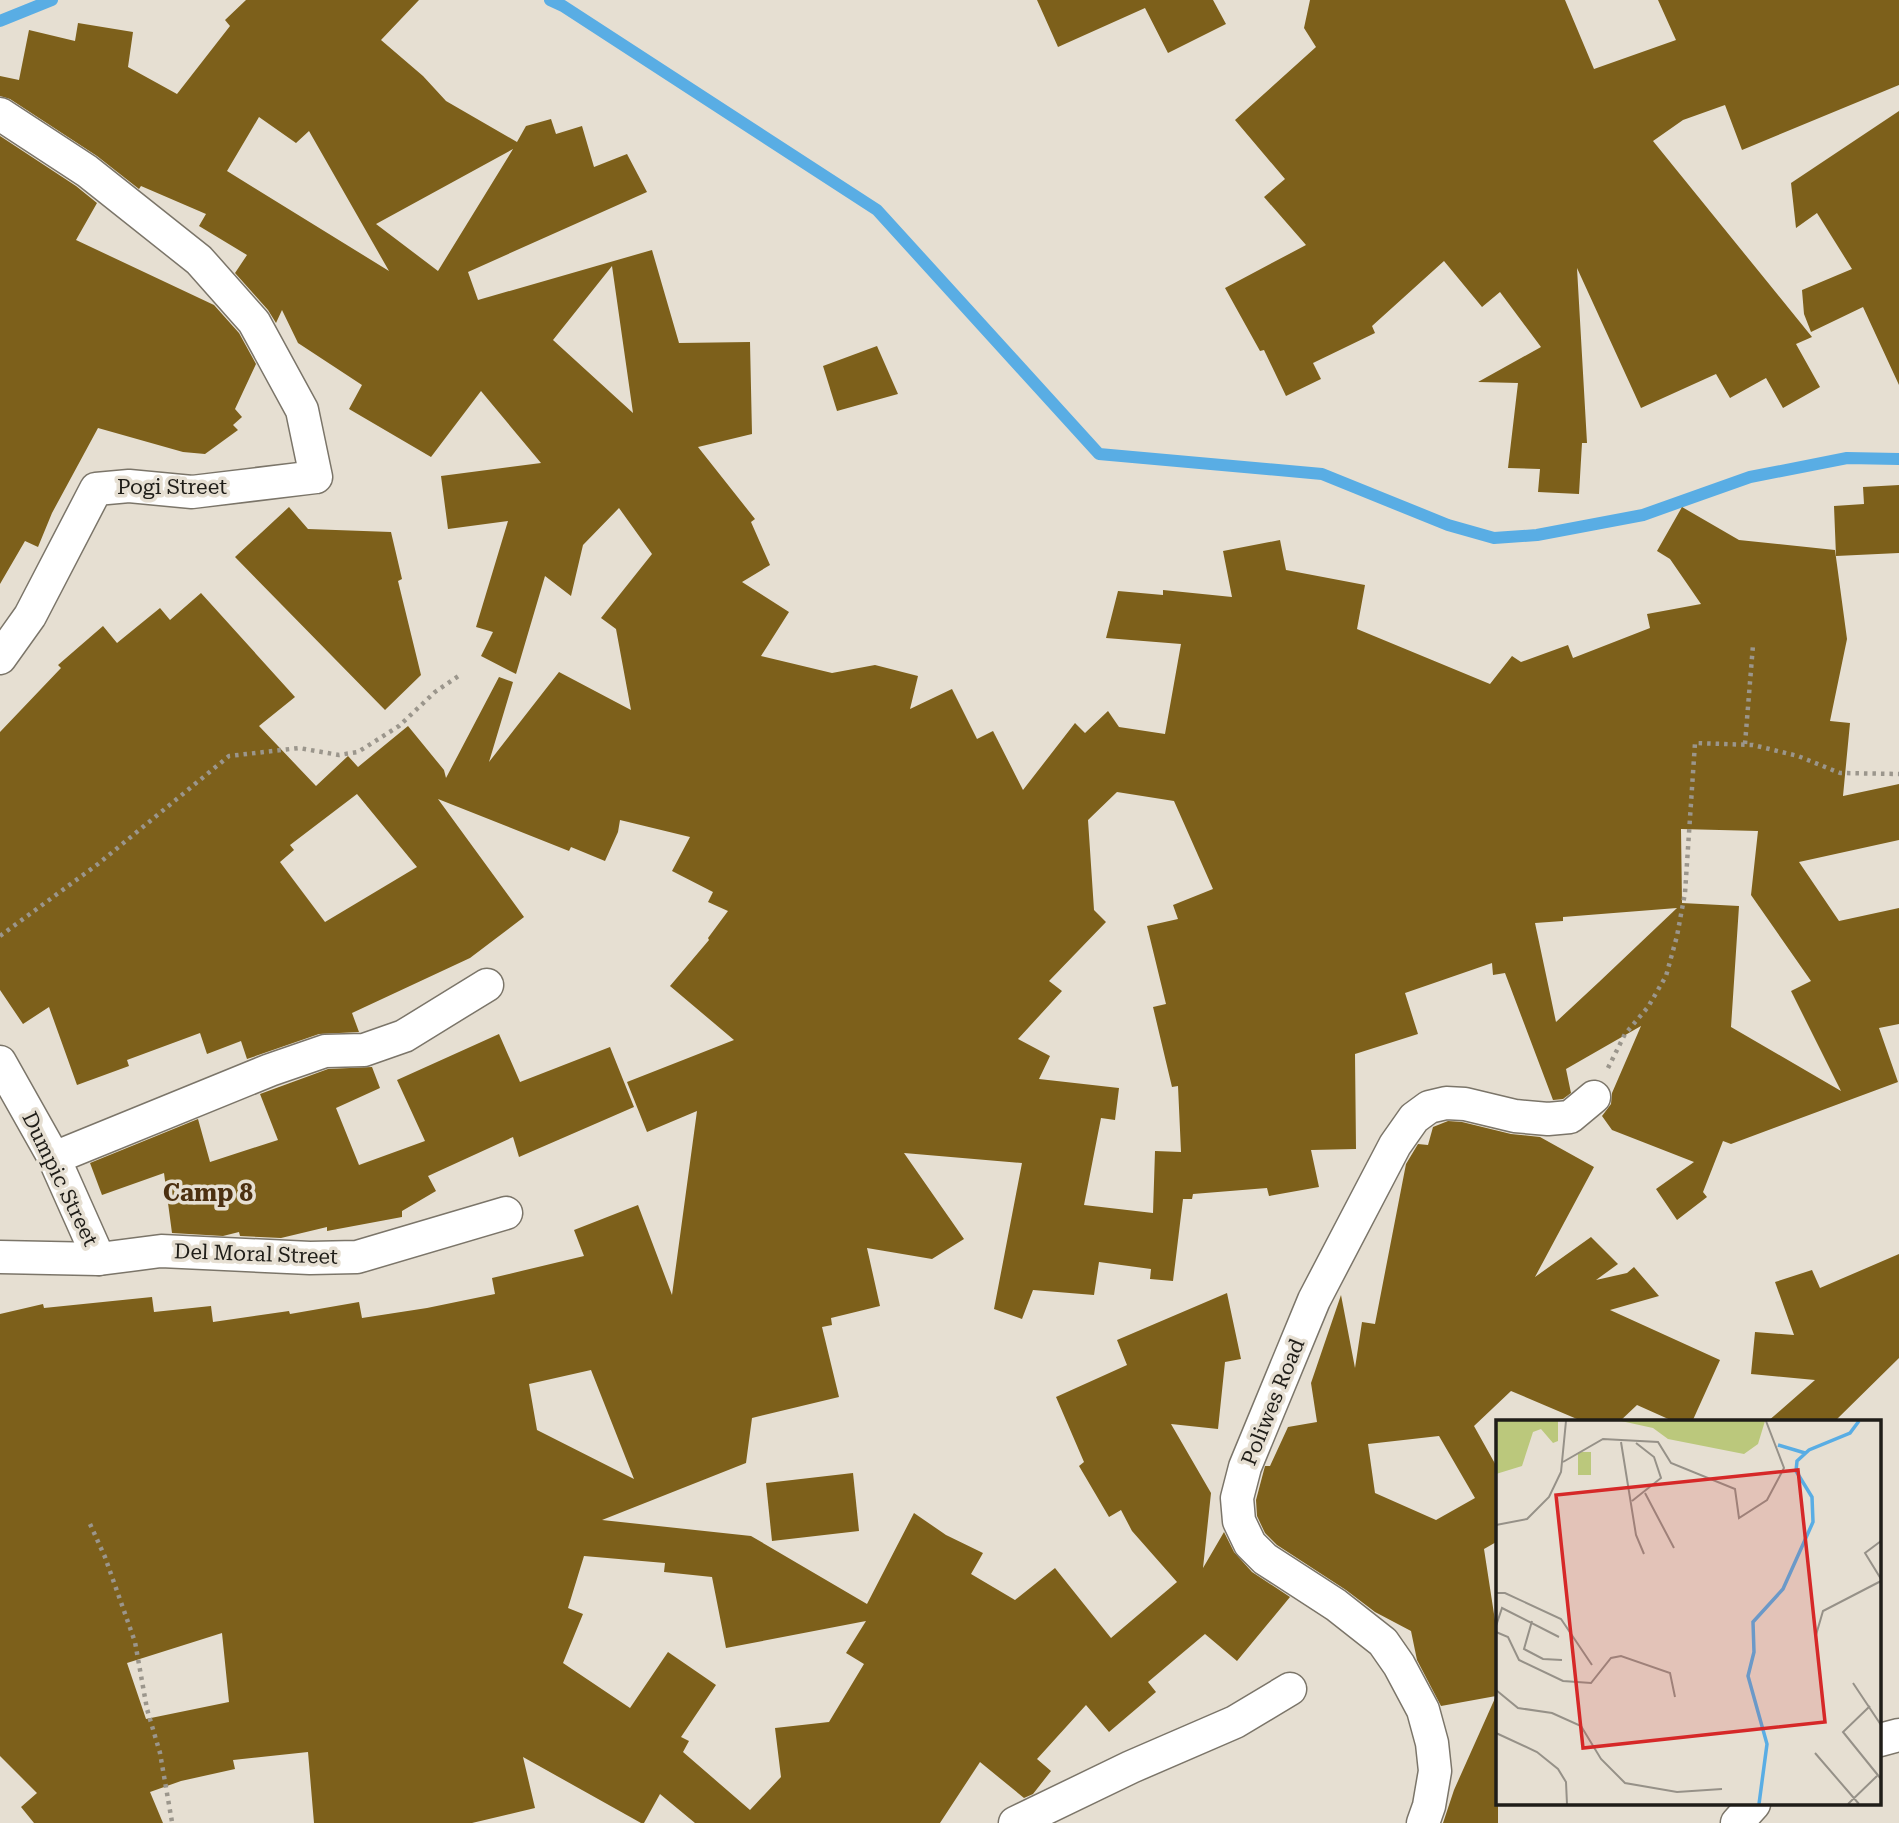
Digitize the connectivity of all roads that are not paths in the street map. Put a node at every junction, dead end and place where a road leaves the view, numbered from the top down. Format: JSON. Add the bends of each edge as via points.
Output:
{"nodes":[{"id":1,"x":0,"y":114,"type":"edge"},
{"id":2,"x":0,"y":658,"type":"edge"},
{"id":3,"x":486,"y":985,"type":"dead end"},
{"id":4,"x":0,"y":1062,"type":"edge"},
{"id":5,"x":1594,"y":1097,"type":"road end"},
{"id":6,"x":54,"y":1158,"type":"junction"},
{"id":7,"x":506,"y":1213,"type":"dead end"},
{"id":8,"x":0,"y":1257,"type":"edge"},
{"id":9,"x":99,"y":1259,"type":"junction"},
{"id":10,"x":1290,"y":1689,"type":"dead end"},
{"id":11,"x":1899,"y":1735,"type":"edge"},
{"id":12,"x":1882,"y":1739,"type":"edge"},
{"id":13,"x":1752,"y":1806,"type":"edge"},
{"id":14,"x":1015,"y":1823,"type":"edge"},
{"id":15,"x":1423,"y":1823,"type":"edge"},
{"id":16,"x":1737,"y":1823,"type":"edge"}],
"edges":[{"from":1,"to":2,"type":"street","name":"Pogi Street","via":[[87,171],[199,260],[254,322],[302,410],[316,477],[192,492],[129,486],[96,489],[30,616]]},
{"from":3,"to":6,"type":"street","via":[[404,1036],[364,1050],[324,1051]]},
{"from":4,"to":6,"type":"street","name":"Dumpic Street"},
{"from":5,"to":15,"type":"street","name":"Poliwes Road","via":[[1570,1117],[1515,1116],[1446,1103],[1429,1107],[1414,1118],[1395,1145],[1314,1300],[1245,1467],[1237,1498],[1239,1521],[1250,1544],[1383,1642],[1399,1665],[1423,1710],[1432,1743],[1436,1771]]},
{"from":6,"to":9,"type":"street","name":"Dumpic Street"},
{"from":7,"to":9,"type":"street","name":"Del Moral Street","via":[[357,1257],[161,1251]]},
{"from":8,"to":9,"type":"street","name":"Del Moral Street"},
{"from":10,"to":14,"type":"street","via":[[1236,1722]]},
{"from":11,"to":12,"type":"street"},
{"from":13,"to":16,"type":"street"}]}
